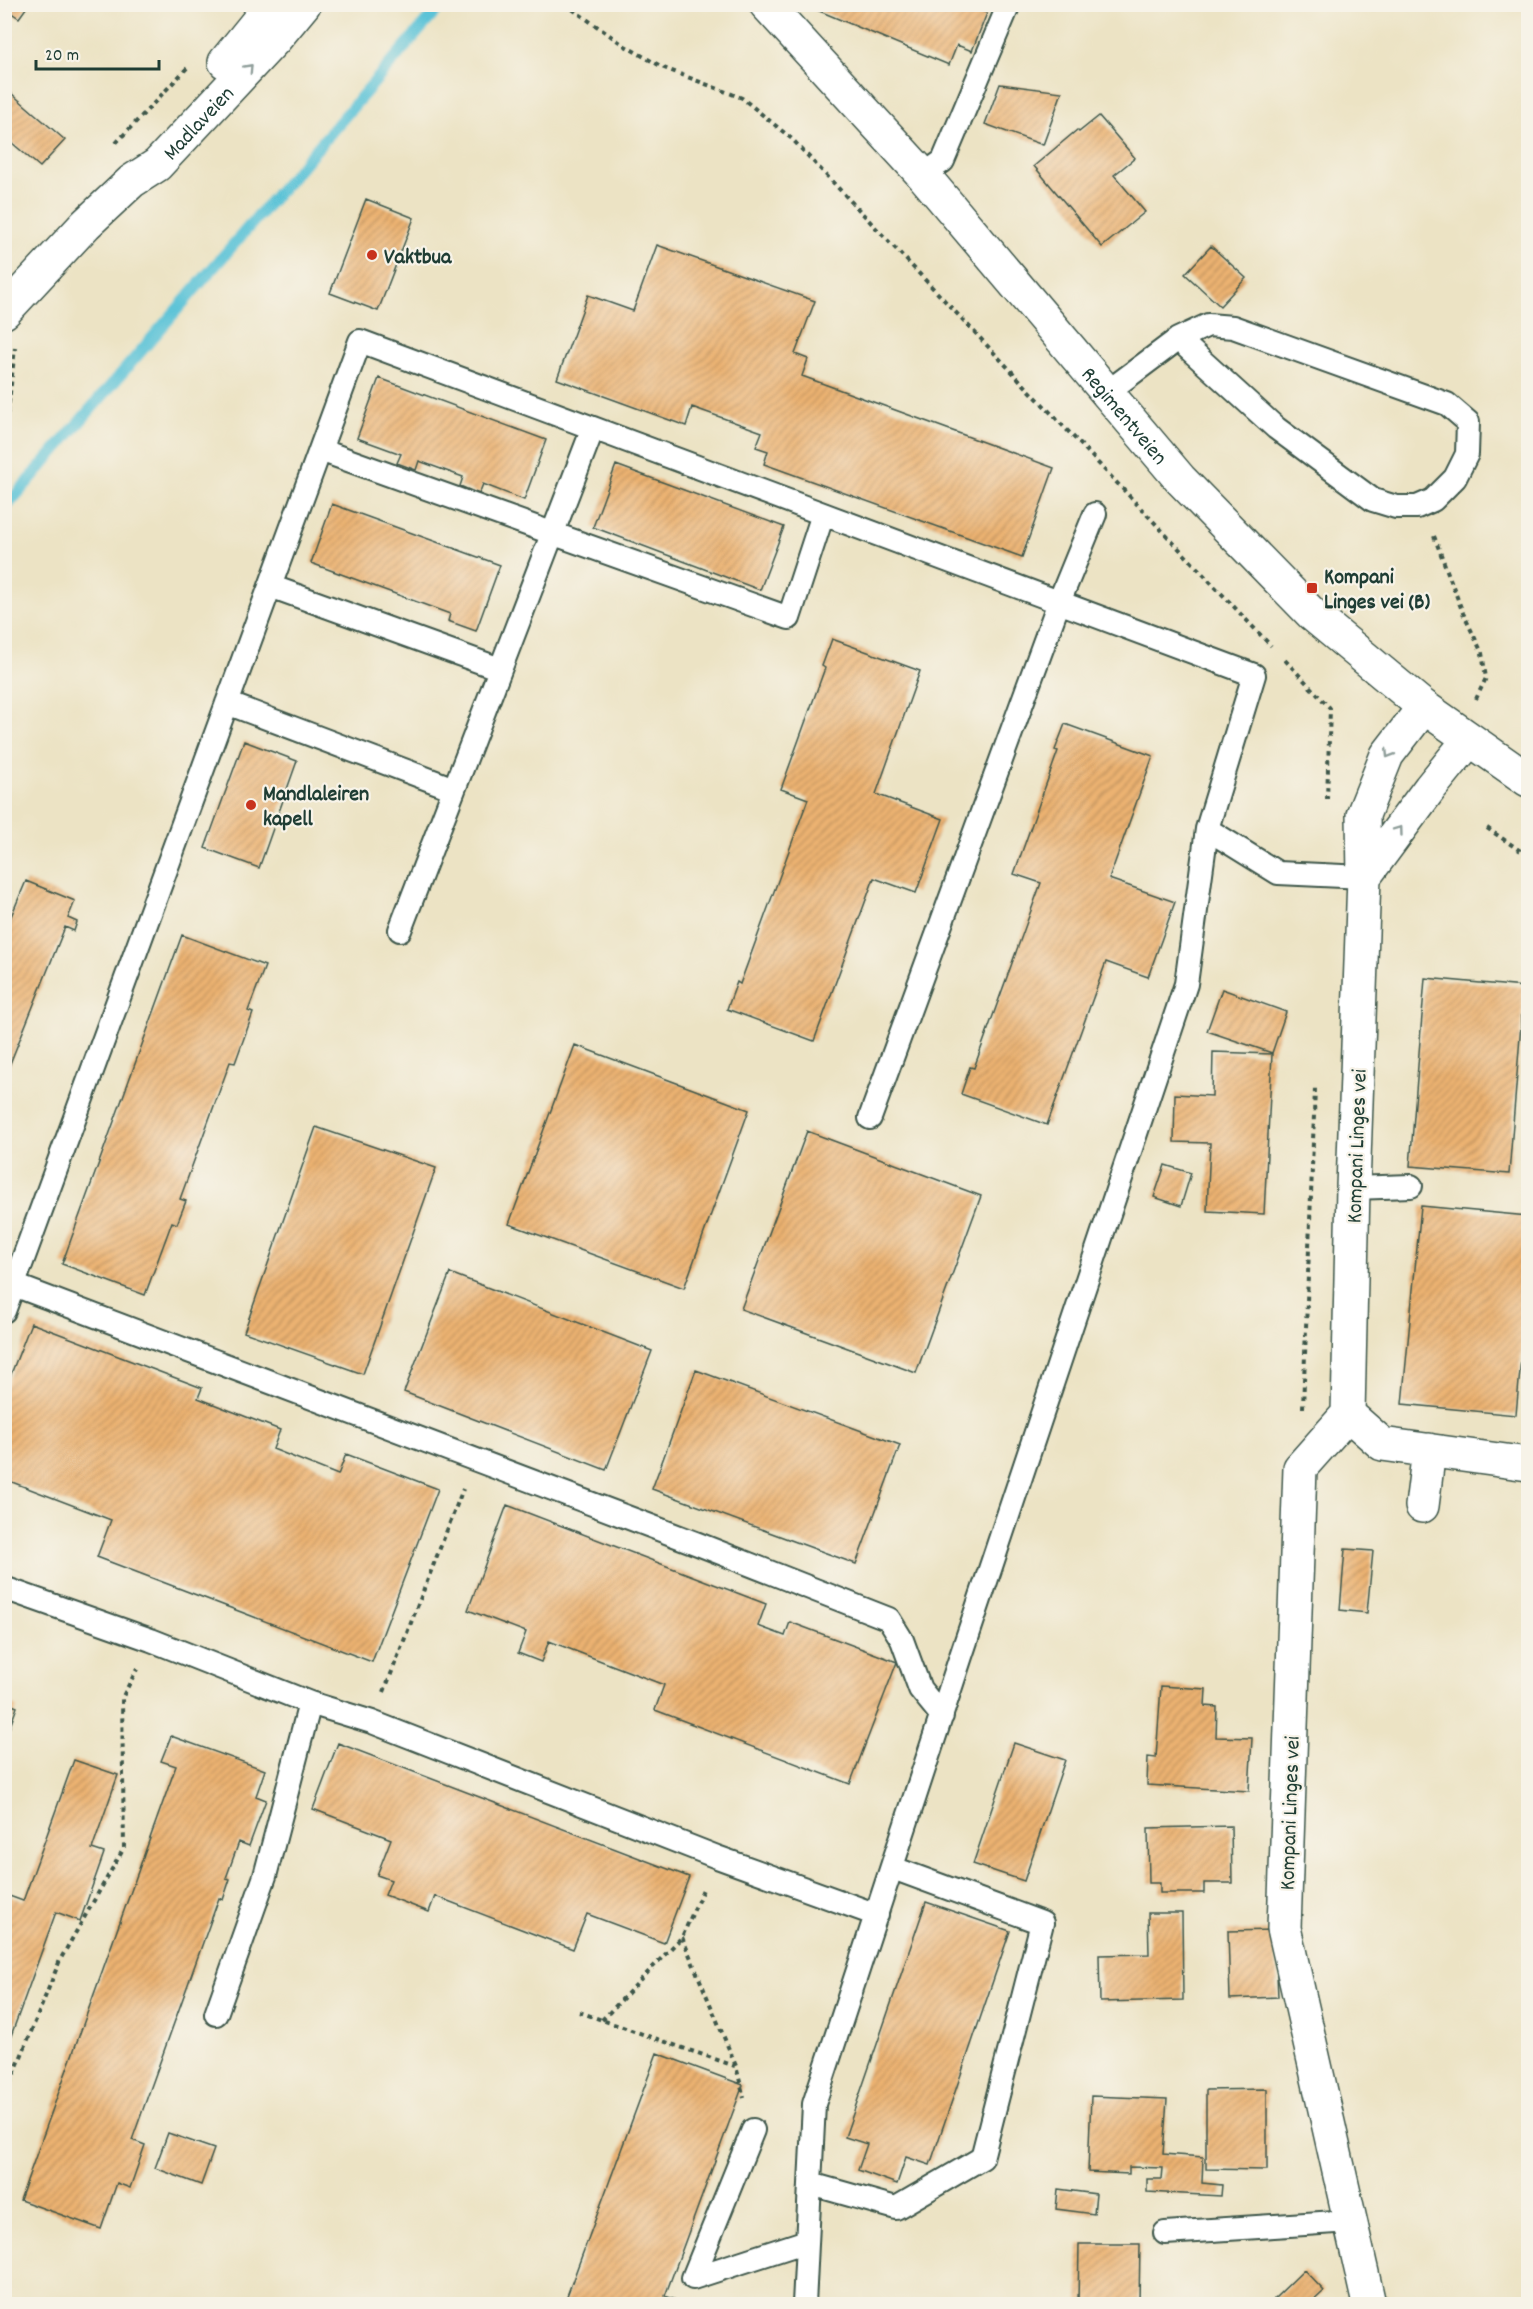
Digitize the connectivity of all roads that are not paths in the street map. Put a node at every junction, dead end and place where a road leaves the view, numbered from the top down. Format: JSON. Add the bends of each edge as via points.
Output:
{"nodes":[{"id":1,"x":272,"y":4,"type":"edge"},
{"id":2,"x":304,"y":4,"type":"edge"},
{"id":3,"x":766,"y":4,"type":"edge"},
{"id":4,"x":1009,"y":4,"type":"edge"},
{"id":5,"x":923,"y":175,"type":"junction"},
{"id":6,"x":132,"y":181,"type":"junction"},
{"id":7,"x":4,"y":312,"type":"edge"},
{"id":8,"x":1178,"y":339,"type":"junction"},
{"id":9,"x":1106,"y":393,"type":"junction"},
{"id":10,"x":593,"y":428,"type":"junction"},
{"id":11,"x":320,"y":450,"type":"junction"},
{"id":12,"x":823,"y":514,"type":"junction"},
{"id":13,"x":1095,"y":514,"type":"dead end"},
{"id":14,"x":553,"y":533,"type":"junction"},
{"id":15,"x":270,"y":586,"type":"junction"},
{"id":16,"x":1059,"y":602,"type":"junction"},
{"id":17,"x":500,"y":669,"type":"junction"},
{"id":18,"x":227,"y":704,"type":"junction"},
{"id":19,"x":1424,"y":707,"type":"junction"},
{"id":20,"x":1469,"y":740,"type":"junction"},
{"id":21,"x":1528,"y":780,"type":"edge"},
{"id":22,"x":454,"y":789,"type":"junction"},
{"id":23,"x":1207,"y":829,"type":"junction"},
{"id":24,"x":1364,"y":877,"type":"junction"},
{"id":25,"x":400,"y":930,"type":"dead end"},
{"id":26,"x":870,"y":1118,"type":"dead end"},
{"id":27,"x":1411,"y":1186,"type":"dead end"},
{"id":28,"x":1353,"y":1188,"type":"junction"},
{"id":29,"x":14,"y":1286,"type":"junction"},
{"id":30,"x":4,"y":1311,"type":"edge"},
{"id":31,"x":1348,"y":1414,"type":"junction"},
{"id":32,"x":1429,"y":1450,"type":"junction"},
{"id":33,"x":1528,"y":1464,"type":"edge"},
{"id":34,"x":1422,"y":1506,"type":"dead end"},
{"id":35,"x":4,"y":1587,"type":"edge"},
{"id":36,"x":310,"y":1702,"type":"junction"},
{"id":37,"x":942,"y":1716,"type":"junction"},
{"id":38,"x":893,"y":1868,"type":"junction"},
{"id":39,"x":877,"y":1915,"type":"junction"},
{"id":40,"x":216,"y":2014,"type":"dead end"},
{"id":41,"x":753,"y":2130,"type":"road end"},
{"id":42,"x":811,"y":2184,"type":"junction"},
{"id":43,"x":1351,"y":2221,"type":"junction"},
{"id":44,"x":1165,"y":2233,"type":"dead end"},
{"id":45,"x":807,"y":2241,"type":"junction"},
{"id":46,"x":804,"y":2304,"type":"edge"},
{"id":47,"x":1370,"y":2304,"type":"edge"}],
"edges":[{"from":1,"to":6,"type":"street","name":"Madlaveien","via":[[145,155]]},
{"from":6,"to":2,"type":"street","name":"Madlaveien","one_way":true,"via":[[158,165]]},
{"from":3,"to":5,"type":"street","name":"Regimentveien"},
{"from":4,"to":5,"type":"lane","via":[[943,161]]},
{"from":5,"to":9,"type":"street","name":"Regimentveien"},
{"from":6,"to":7,"type":"street","name":"Madlaveien"},
{"from":8,"to":8,"type":"lane","via":[[1276,428],[1373,500],[1396,507],[1417,507],[1433,500],[1455,478],[1467,454],[1468,422],[1447,404],[1233,327],[1208,325]]},
{"from":8,"to":9,"type":"lane"},
{"from":9,"to":19,"type":"street","name":"Regimentveien","via":[[1180,479],[1313,615]]},
{"from":10,"to":11,"type":"lane","via":[[360,340]]},
{"from":10,"to":12,"type":"lane"},
{"from":10,"to":14,"type":"lane"},
{"from":11,"to":14,"type":"lane"},
{"from":11,"to":15,"type":"lane"},
{"from":12,"to":14,"type":"lane","via":[[789,618]]},
{"from":12,"to":16,"type":"lane"},
{"from":13,"to":16,"type":"lane"},
{"from":14,"to":17,"type":"lane"},
{"from":15,"to":17,"type":"lane"},
{"from":15,"to":18,"type":"lane"},
{"from":16,"to":23,"type":"lane","via":[[1254,675]]},
{"from":16,"to":26,"type":"lane"},
{"from":17,"to":22,"type":"lane"},
{"from":18,"to":22,"type":"lane"},
{"from":18,"to":29,"type":"lane"},
{"from":19,"to":20,"type":"street","name":"Regimentveien"},
{"from":19,"to":24,"type":"street","name":"Kompani Linges vei","one_way":true,"via":[[1386,755],[1362,815]]},
{"from":20,"to":21,"type":"street","name":"Regimentveien"},
{"from":24,"to":20,"type":"street","one_way":true},
{"from":22,"to":25,"type":"lane"},
{"from":23,"to":24,"type":"lane","via":[[1278,873]]},
{"from":23,"to":37,"type":"lane","via":[[1186,984]]},
{"from":24,"to":28,"type":"street","name":"Kompani Linges vei"},
{"from":27,"to":28,"type":"lane"},
{"from":28,"to":31,"type":"street","name":"Kompani Linges vei"},
{"from":29,"to":30,"type":"lane"},
{"from":29,"to":37,"type":"lane","via":[[889,1619],[902,1640],[920,1689]]},
{"from":31,"to":32,"type":"street","via":[[1382,1444]]},
{"from":31,"to":43,"type":"street","name":"Kompani Linges vei","via":[[1300,1468],[1284,1928]]},
{"from":32,"to":33,"type":"street"},
{"from":32,"to":34,"type":"street"},
{"from":35,"to":36,"type":"lane"},
{"from":36,"to":39,"type":"lane","via":[[372,1722]]},
{"from":36,"to":40,"type":"lane","via":[[265,1876]]},
{"from":37,"to":38,"type":"lane"},
{"from":38,"to":39,"type":"lane"},
{"from":38,"to":42,"type":"lane","via":[[1042,1923],[982,2158],[896,2208]]},
{"from":39,"to":42,"type":"lane","via":[[814,2104]]},
{"from":41,"to":45,"type":"lane","via":[[693,2278]]},
{"from":42,"to":45,"type":"lane"},
{"from":43,"to":44,"type":"lane"},
{"from":43,"to":47,"type":"street","name":"Kompani Linges vei"},
{"from":45,"to":46,"type":"lane"}]}
